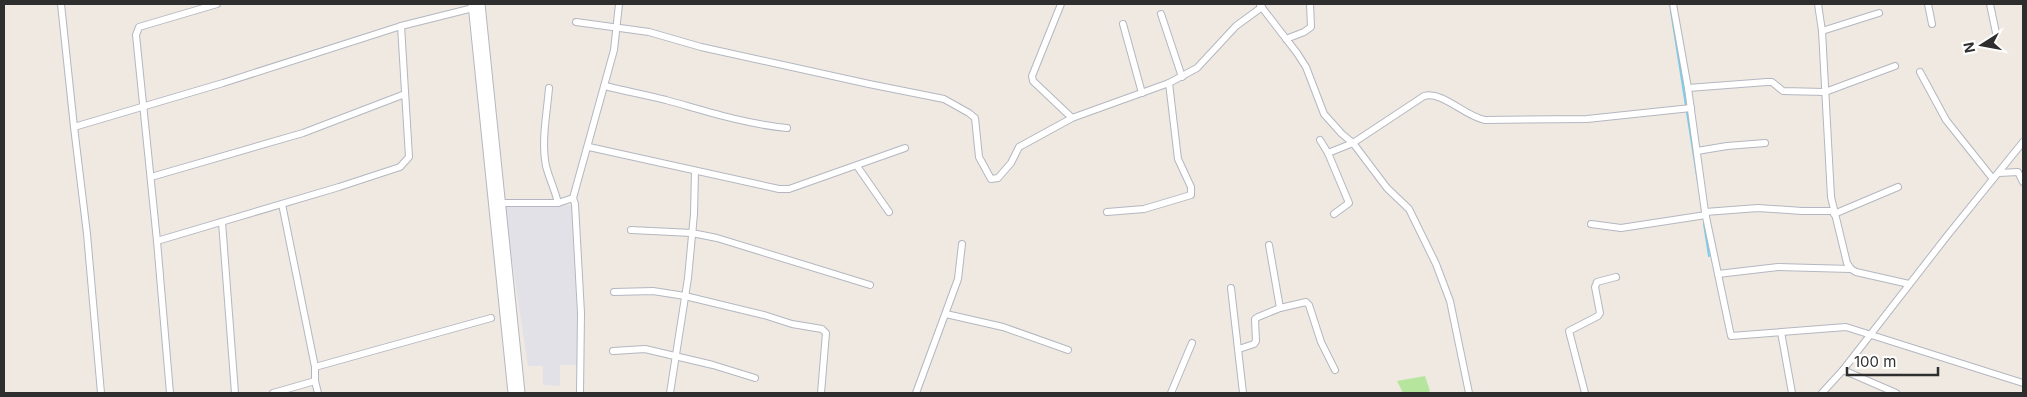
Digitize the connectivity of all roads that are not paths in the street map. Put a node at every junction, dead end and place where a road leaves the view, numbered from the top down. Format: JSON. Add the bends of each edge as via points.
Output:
{"nodes":[{"id":1,"x":61,"y":4,"type":"edge"},
{"id":2,"x":217,"y":4,"type":"edge"},
{"id":3,"x":619,"y":4,"type":"edge"},
{"id":4,"x":1061,"y":4,"type":"edge"},
{"id":5,"x":1310,"y":4,"type":"edge"},
{"id":6,"x":1673,"y":4,"type":"edge"},
{"id":7,"x":1818,"y":4,"type":"edge"},
{"id":8,"x":1928,"y":4,"type":"edge"},
{"id":9,"x":1990,"y":4,"type":"edge"},
{"id":10,"x":475,"y":5,"type":"edge"},
{"id":11,"x":1261,"y":5,"type":"edge"},
{"id":12,"x":1879,"y":13,"type":"dead end"},
{"id":13,"x":1161,"y":14,"type":"dead end"},
{"id":14,"x":576,"y":22,"type":"dead end"},
{"id":15,"x":1123,"y":24,"type":"dead end"},
{"id":16,"x":1932,"y":24,"type":"dead end"},
{"id":17,"x":401,"y":26,"type":"junction"},
{"id":18,"x":618,"y":27,"type":"junction"},
{"id":19,"x":1822,"y":30,"type":"junction"},
{"id":20,"x":1996,"y":33,"type":"dead end"},
{"id":21,"x":1286,"y":39,"type":"junction"},
{"id":22,"x":1895,"y":66,"type":"dead end"},
{"id":23,"x":1920,"y":72,"type":"dead end"},
{"id":24,"x":1182,"y":76,"type":"junction"},
{"id":25,"x":1169,"y":83,"type":"junction"},
{"id":26,"x":605,"y":86,"type":"junction"},
{"id":27,"x":549,"y":88,"type":"dead end"},
{"id":28,"x":1688,"y":88,"type":"junction"},
{"id":29,"x":1824,"y":92,"type":"junction"},
{"id":30,"x":1142,"y":93,"type":"junction"},
{"id":31,"x":405,"y":94,"type":"junction"},
{"id":32,"x":143,"y":106,"type":"junction"},
{"id":33,"x":1691,"y":108,"type":"junction"},
{"id":34,"x":1072,"y":118,"type":"junction"},
{"id":35,"x":74,"y":127,"type":"junction"},
{"id":36,"x":786,"y":128,"type":"dead end"},
{"id":37,"x":1320,"y":140,"type":"dead end"},
{"id":38,"x":2023,"y":142,"type":"edge"},
{"id":39,"x":1353,"y":143,"type":"junction"},
{"id":40,"x":1765,"y":143,"type":"dead end"},
{"id":41,"x":589,"y":147,"type":"junction"},
{"id":42,"x":905,"y":148,"type":"dead end"},
{"id":43,"x":1697,"y":151,"type":"junction"},
{"id":44,"x":1328,"y":153,"type":"junction"},
{"id":45,"x":857,"y":166,"type":"junction"},
{"id":46,"x":695,"y":171,"type":"junction"},
{"id":47,"x":1998,"y":173,"type":"junction"},
{"id":48,"x":150,"y":176,"type":"junction"},
{"id":49,"x":1993,"y":179,"type":"junction"},
{"id":50,"x":2023,"y":182,"type":"edge"},
{"id":51,"x":1898,"y":187,"type":"dead end"},
{"id":52,"x":573,"y":198,"type":"junction"},
{"id":53,"x":501,"y":203,"type":"junction"},
{"id":54,"x":558,"y":203,"type":"junction"},
{"id":55,"x":282,"y":204,"type":"junction"},
{"id":56,"x":889,"y":212,"type":"dead end"},
{"id":57,"x":1106,"y":212,"type":"dead end"},
{"id":58,"x":1834,"y":213,"type":"junction"},
{"id":59,"x":1334,"y":214,"type":"dead end"},
{"id":60,"x":1705,"y":214,"type":"junction"},
{"id":61,"x":222,"y":222,"type":"junction"},
{"id":62,"x":1591,"y":224,"type":"dead end"},
{"id":63,"x":631,"y":230,"type":"dead end"},
{"id":64,"x":692,"y":233,"type":"junction"},
{"id":65,"x":157,"y":241,"type":"junction"},
{"id":66,"x":962,"y":244,"type":"dead end"},
{"id":67,"x":1270,"y":245,"type":"dead end"},
{"id":68,"x":1851,"y":269,"type":"junction"},
{"id":69,"x":1718,"y":274,"type":"junction"},
{"id":70,"x":1616,"y":277,"type":"dead end"},
{"id":71,"x":1909,"y":284,"type":"junction"},
{"id":72,"x":870,"y":285,"type":"dead end"},
{"id":73,"x":1231,"y":288,"type":"dead end"},
{"id":74,"x":614,"y":292,"type":"dead end"},
{"id":75,"x":686,"y":296,"type":"junction"},
{"id":76,"x":1280,"y":308,"type":"junction"},
{"id":77,"x":946,"y":314,"type":"junction"},
{"id":78,"x":491,"y":318,"type":"dead end"},
{"id":79,"x":1781,"y":332,"type":"junction"},
{"id":80,"x":1871,"y":333,"type":"junction"},
{"id":81,"x":1192,"y":343,"type":"dead end"},
{"id":82,"x":1238,"y":349,"type":"junction"},
{"id":83,"x":1068,"y":350,"type":"dead end"},
{"id":84,"x":614,"y":351,"type":"dead end"},
{"id":85,"x":676,"y":356,"type":"junction"},
{"id":86,"x":315,"y":367,"type":"junction"},
{"id":87,"x":1335,"y":370,"type":"dead end"},
{"id":88,"x":1842,"y":370,"type":"junction"},
{"id":89,"x":754,"y":378,"type":"dead end"},
{"id":90,"x":315,"y":380,"type":"junction"},
{"id":91,"x":2023,"y":383,"type":"edge"},
{"id":92,"x":101,"y":393,"type":"edge"},
{"id":93,"x":170,"y":393,"type":"edge"},
{"id":94,"x":234,"y":393,"type":"edge"},
{"id":95,"x":273,"y":393,"type":"edge"},
{"id":96,"x":318,"y":393,"type":"edge"},
{"id":97,"x":513,"y":393,"type":"edge"},
{"id":98,"x":520,"y":393,"type":"edge"},
{"id":99,"x":580,"y":393,"type":"edge"},
{"id":100,"x":670,"y":393,"type":"edge"},
{"id":101,"x":821,"y":393,"type":"edge"},
{"id":102,"x":916,"y":393,"type":"edge"},
{"id":103,"x":1171,"y":393,"type":"edge"},
{"id":104,"x":1243,"y":393,"type":"edge"},
{"id":105,"x":1469,"y":393,"type":"edge"},
{"id":106,"x":1585,"y":393,"type":"edge"},
{"id":107,"x":1792,"y":393,"type":"edge"},
{"id":108,"x":1822,"y":393,"type":"edge"},
{"id":109,"x":1896,"y":393,"type":"edge"}],
"edges":[{"from":1,"to":35,"type":"street"},
{"from":2,"to":32,"type":"street","via":[[139,27],[136,35]]},
{"from":3,"to":18,"type":"street"},
{"from":4,"to":34,"type":"street","via":[[1032,76],[1033,81]]},
{"from":5,"to":21,"type":"street","via":[[1312,27]]},
{"from":6,"to":28,"type":"street"},
{"from":7,"to":19,"type":"street"},
{"from":8,"to":16,"type":"street"},
{"from":9,"to":20,"type":"street"},
{"from":10,"to":17,"type":"street"},
{"from":10,"to":53,"type":"main road"},
{"from":10,"to":97,"type":"main road"},
{"from":11,"to":21,"type":"street"},
{"from":11,"to":24,"type":"street","via":[[1236,26],[1197,68]]},
{"from":12,"to":19,"type":"street"},
{"from":13,"to":24,"type":"street"},
{"from":14,"to":18,"type":"street"},
{"from":15,"to":30,"type":"street"},
{"from":17,"to":31,"type":"street"},
{"from":17,"to":32,"type":"street"},
{"from":18,"to":26,"type":"street"},
{"from":18,"to":34,"type":"street","via":[[944,99],[975,118],[979,157],[991,179],[1003,174],[1020,147]]},
{"from":19,"to":29,"type":"street"},
{"from":21,"to":39,"type":"street","via":[[1306,67],[1324,114]]},
{"from":22,"to":29,"type":"street"},
{"from":23,"to":49,"type":"street","via":[[1946,120]]},
{"from":24,"to":25,"type":"street"},
{"from":25,"to":30,"type":"street"},
{"from":25,"to":57,"type":"street","via":[[1178,159],[1191,187],[1191,195],[1144,209]]},
{"from":26,"to":36,"type":"street","via":[[714,114]]},
{"from":26,"to":41,"type":"street"},
{"from":27,"to":54,"type":"street","via":[[544,143],[546,164]]},
{"from":28,"to":29,"type":"street","via":[[1772,82],[1783,91]]},
{"from":28,"to":33,"type":"street"},
{"from":29,"to":58,"type":"street"},
{"from":30,"to":34,"type":"street"},
{"from":31,"to":48,"type":"street","via":[[303,133]]},
{"from":31,"to":55,"type":"street","via":[[409,157],[400,167]]},
{"from":32,"to":35,"type":"street"},
{"from":32,"to":48,"type":"street"},
{"from":33,"to":39,"type":"street","via":[[1587,119],[1485,120],[1430,94]]},
{"from":33,"to":43,"type":"street"},
{"from":35,"to":92,"type":"street"},
{"from":37,"to":44,"type":"street"},
{"from":38,"to":47,"type":"street"},
{"from":39,"to":44,"type":"street"},
{"from":39,"to":105,"type":"street","via":[[1387,188],[1409,209],[1436,264],[1450,301]]},
{"from":40,"to":43,"type":"street"},
{"from":41,"to":46,"type":"street"},
{"from":41,"to":52,"type":"street"},
{"from":42,"to":45,"type":"street"},
{"from":43,"to":60,"type":"street"},
{"from":44,"to":59,"type":"street","via":[[1349,203]]},
{"from":45,"to":46,"type":"street","via":[[790,189]]},
{"from":45,"to":56,"type":"street"},
{"from":46,"to":64,"type":"street"},
{"from":47,"to":49,"type":"street"},
{"from":47,"to":50,"type":"street","via":[[2018,172]]},
{"from":48,"to":65,"type":"street"},
{"from":49,"to":71,"type":"street"},
{"from":51,"to":58,"type":"street"},
{"from":52,"to":54,"type":"street"},
{"from":52,"to":99,"type":"street","via":[[581,314]]},
{"from":53,"to":54,"type":"street"},
{"from":53,"to":98,"type":"main road"},
{"from":55,"to":61,"type":"street"},
{"from":55,"to":86,"type":"street"},
{"from":58,"to":60,"type":"street","via":[[1758,208]]},
{"from":58,"to":68,"type":"street"},
{"from":60,"to":62,"type":"street","via":[[1621,228]]},
{"from":60,"to":69,"type":"street"},
{"from":61,"to":65,"type":"street"},
{"from":61,"to":94,"type":"street"},
{"from":63,"to":64,"type":"street"},
{"from":64,"to":72,"type":"street"},
{"from":64,"to":75,"type":"street"},
{"from":65,"to":93,"type":"street"},
{"from":66,"to":77,"type":"street","via":[[958,279]]},
{"from":67,"to":76,"type":"street"},
{"from":68,"to":69,"type":"street","via":[[1778,267]]},
{"from":68,"to":71,"type":"street"},
{"from":69,"to":79,"type":"street","via":[[1731,336]]},
{"from":70,"to":106,"type":"street","via":[[1597,282],[1598,316],[1569,331]]},
{"from":71,"to":80,"type":"street"},
{"from":73,"to":82,"type":"street"},
{"from":74,"to":75,"type":"street","via":[[653,291]]},
{"from":75,"to":85,"type":"street"},
{"from":75,"to":101,"type":"street","via":[[824,330]]},
{"from":76,"to":82,"type":"street","via":[[1258,317],[1256,341]]},
{"from":76,"to":87,"type":"street","via":[[1306,302],[1309,305],[1321,342]]},
{"from":77,"to":83,"type":"street","via":[[1003,327]]},
{"from":77,"to":102,"type":"street"},
{"from":78,"to":86,"type":"street"},
{"from":79,"to":80,"type":"street","via":[[1846,327]]},
{"from":79,"to":107,"type":"street"},
{"from":80,"to":88,"type":"street"},
{"from":80,"to":91,"type":"street"},
{"from":81,"to":103,"type":"street"},
{"from":82,"to":104,"type":"street"},
{"from":84,"to":85,"type":"street","via":[[645,349]]},
{"from":85,"to":89,"type":"street"},
{"from":85,"to":100,"type":"street"},
{"from":86,"to":90,"type":"street"},
{"from":88,"to":108,"type":"street"},
{"from":88,"to":109,"type":"street"},
{"from":90,"to":95,"type":"street"},
{"from":90,"to":96,"type":"street"}]}
